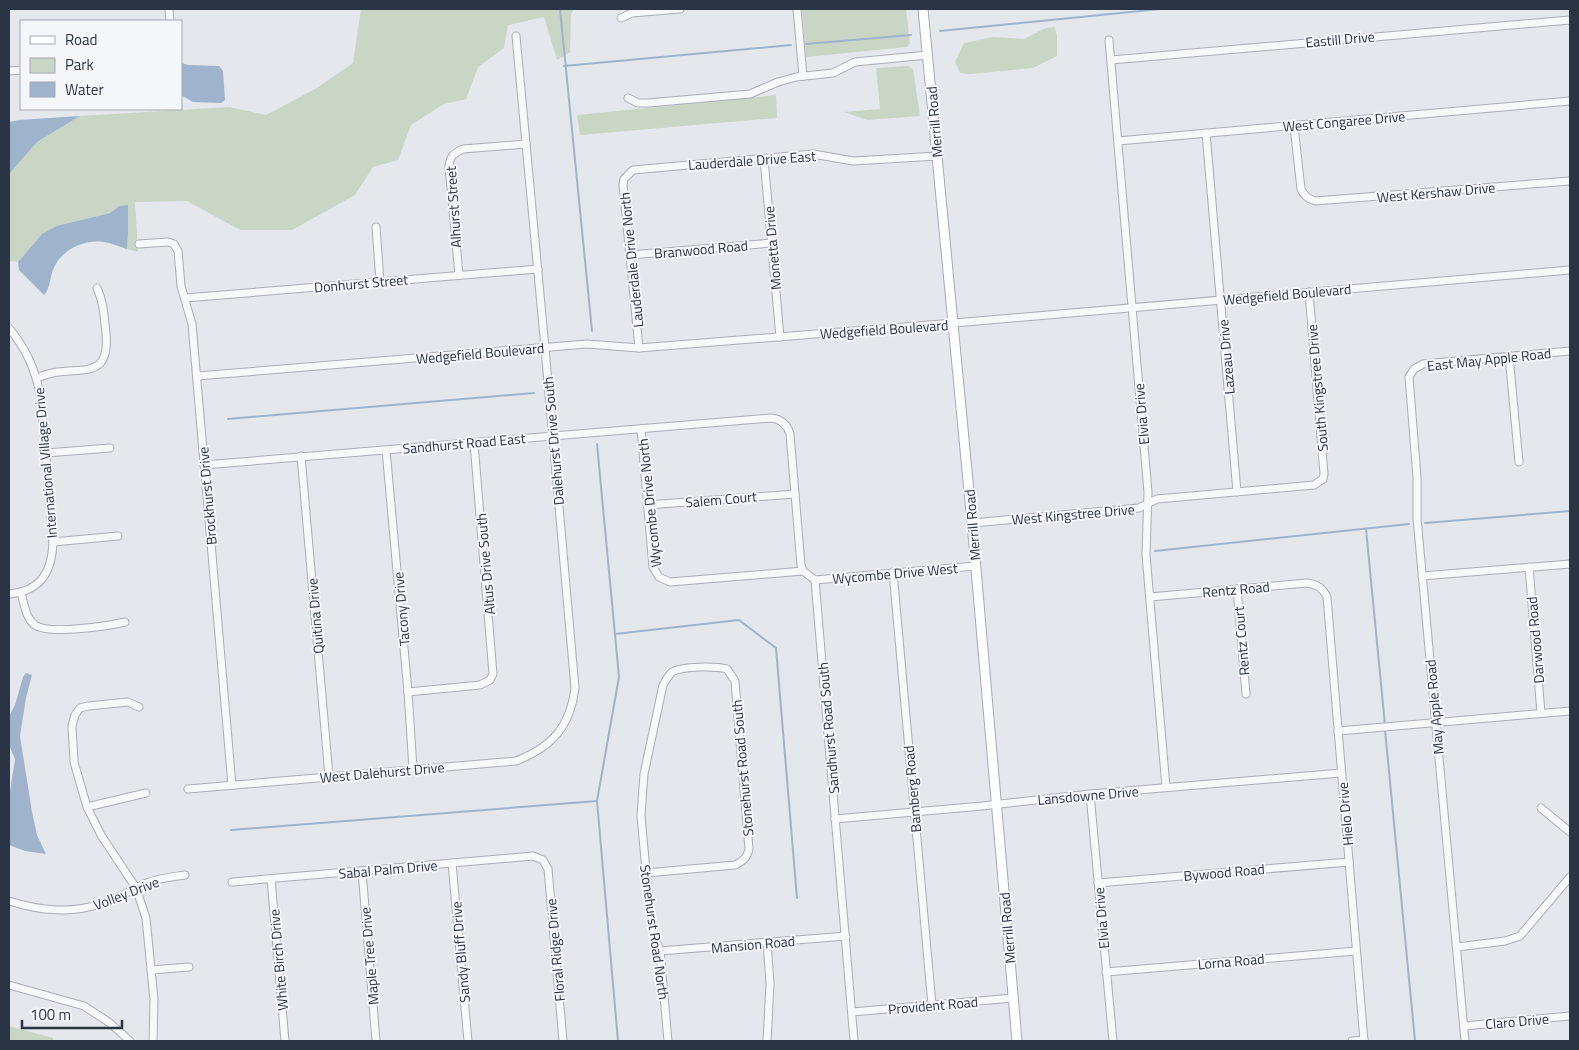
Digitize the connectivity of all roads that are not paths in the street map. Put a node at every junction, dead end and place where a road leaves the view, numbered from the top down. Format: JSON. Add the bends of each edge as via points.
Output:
{"nodes":[{"id":1,"x":680,"y":9,"type":"edge"},
{"id":2,"x":797,"y":9,"type":"edge"},
{"id":3,"x":923,"y":9,"type":"edge"},
{"id":4,"x":621,"y":18,"type":"dead end"},
{"id":5,"x":1570,"y":20,"type":"edge"},
{"id":6,"x":516,"y":36,"type":"dead end"},
{"id":7,"x":1109,"y":40,"type":"dead end"},
{"id":8,"x":928,"y":55,"type":"junction"},
{"id":9,"x":1111,"y":60,"type":"junction"},
{"id":10,"x":803,"y":76,"type":"junction"},
{"id":11,"x":628,"y":98,"type":"dead end"},
{"id":12,"x":1570,"y":102,"type":"edge"},
{"id":13,"x":1294,"y":126,"type":"junction"},
{"id":14,"x":1206,"y":133,"type":"junction"},
{"id":15,"x":1118,"y":141,"type":"junction"},
{"id":16,"x":526,"y":144,"type":"junction"},
{"id":17,"x":938,"y":156,"type":"junction"},
{"id":18,"x":764,"y":159,"type":"junction"},
{"id":19,"x":628,"y":174,"type":"joint"},
{"id":20,"x":1570,"y":181,"type":"edge"},
{"id":21,"x":376,"y":227,"type":"dead end"},
{"id":22,"x":772,"y":243,"type":"junction"},
{"id":23,"x":139,"y":244,"type":"dead end"},
{"id":24,"x":630,"y":255,"type":"junction"},
{"id":25,"x":538,"y":269,"type":"junction"},
{"id":26,"x":1570,"y":270,"type":"edge"},
{"id":27,"x":459,"y":275,"type":"junction"},
{"id":28,"x":380,"y":281,"type":"junction"},
{"id":29,"x":97,"y":288,"type":"dead end"},
{"id":30,"x":1309,"y":292,"type":"junction"},
{"id":31,"x":185,"y":298,"type":"junction"},
{"id":32,"x":1221,"y":300,"type":"junction"},
{"id":33,"x":1132,"y":308,"type":"junction"},
{"id":34,"x":954,"y":323,"type":"junction"},
{"id":35,"x":9,"y":328,"type":"edge"},
{"id":36,"x":780,"y":337,"type":"junction"},
{"id":37,"x":545,"y":348,"type":"junction"},
{"id":38,"x":639,"y":348,"type":"junction"},
{"id":39,"x":1570,"y":351,"type":"edge"},
{"id":40,"x":1509,"y":356,"type":"junction"},
{"id":41,"x":1411,"y":373,"type":"joint"},
{"id":42,"x":196,"y":376,"type":"junction"},
{"id":43,"x":37,"y":378,"type":"junction"},
{"id":44,"x":640,"y":428,"type":"junction"},
{"id":45,"x":553,"y":436,"type":"junction"},
{"id":46,"x":474,"y":443,"type":"junction"},
{"id":47,"x":110,"y":448,"type":"dead end"},
{"id":48,"x":386,"y":450,"type":"junction"},
{"id":49,"x":46,"y":453,"type":"junction"},
{"id":50,"x":301,"y":456,"type":"junction"},
{"id":51,"x":1518,"y":462,"type":"dead end"},
{"id":52,"x":204,"y":465,"type":"junction"},
{"id":53,"x":1320,"y":482,"type":"joint"},
{"id":54,"x":1237,"y":492,"type":"junction"},
{"id":55,"x":795,"y":494,"type":"junction"},
{"id":56,"x":1148,"y":504,"type":"junction"},
{"id":57,"x":647,"y":505,"type":"junction"},
{"id":58,"x":972,"y":523,"type":"junction"},
{"id":59,"x":118,"y":536,"type":"dead end"},
{"id":60,"x":53,"y":542,"type":"junction"},
{"id":61,"x":1570,"y":564,"type":"edge"},
{"id":62,"x":976,"y":566,"type":"junction"},
{"id":63,"x":1529,"y":567,"type":"junction"},
{"id":64,"x":803,"y":571,"type":"junction"},
{"id":65,"x":893,"y":572,"type":"junction"},
{"id":66,"x":1422,"y":576,"type":"junction"},
{"id":67,"x":816,"y":580,"type":"junction"},
{"id":68,"x":1322,"y":588,"type":"joint"},
{"id":69,"x":1237,"y":589,"type":"junction"},
{"id":70,"x":21,"y":593,"type":"junction"},
{"id":71,"x":9,"y":594,"type":"edge"},
{"id":72,"x":1150,"y":597,"type":"junction"},
{"id":73,"x":125,"y":622,"type":"dead end"},
{"id":74,"x":668,"y":677,"type":"joint"},
{"id":75,"x":408,"y":692,"type":"junction"},
{"id":76,"x":1246,"y":694,"type":"dead end"},
{"id":77,"x":139,"y":707,"type":"dead end"},
{"id":78,"x":1570,"y":711,"type":"edge"},
{"id":79,"x":1541,"y":713,"type":"junction"},
{"id":80,"x":1435,"y":722,"type":"junction"},
{"id":81,"x":564,"y":725,"type":"joint"},
{"id":82,"x":1338,"y":731,"type":"junction"},
{"id":83,"x":413,"y":769,"type":"junction"},
{"id":84,"x":1341,"y":773,"type":"junction"},
{"id":85,"x":329,"y":776,"type":"junction"},
{"id":86,"x":232,"y":784,"type":"junction"},
{"id":87,"x":1166,"y":787,"type":"junction"},
{"id":88,"x":188,"y":789,"type":"dead end"},
{"id":89,"x":146,"y":793,"type":"dead end"},
{"id":90,"x":1090,"y":794,"type":"junction"},
{"id":91,"x":996,"y":804,"type":"junction"},
{"id":92,"x":87,"y":807,"type":"junction"},
{"id":93,"x":1541,"y":808,"type":"dead end"},
{"id":94,"x":914,"y":812,"type":"junction"},
{"id":95,"x":835,"y":819,"type":"junction"},
{"id":96,"x":1570,"y":832,"type":"edge"},
{"id":97,"x":542,"y":860,"type":"joint"},
{"id":98,"x":1349,"y":862,"type":"junction"},
{"id":99,"x":452,"y":863,"type":"junction"},
{"id":100,"x":362,"y":871,"type":"junction"},
{"id":101,"x":646,"y":874,"type":"junction"},
{"id":102,"x":185,"y":875,"type":"dead end"},
{"id":103,"x":1570,"y":877,"type":"edge"},
{"id":104,"x":271,"y":879,"type":"junction"},
{"id":105,"x":232,"y":882,"type":"dead end"},
{"id":106,"x":1098,"y":883,"type":"junction"},
{"id":107,"x":136,"y":888,"type":"junction"},
{"id":108,"x":9,"y":901,"type":"edge"},
{"id":109,"x":846,"y":936,"type":"junction"},
{"id":110,"x":767,"y":942,"type":"junction"},
{"id":111,"x":1457,"y":947,"type":"junction"},
{"id":112,"x":660,"y":951,"type":"junction"},
{"id":113,"x":1356,"y":951,"type":"junction"},
{"id":114,"x":189,"y":967,"type":"dead end"},
{"id":115,"x":151,"y":970,"type":"junction"},
{"id":116,"x":1106,"y":972,"type":"junction"},
{"id":117,"x":9,"y":985,"type":"edge"},
{"id":118,"x":1013,"y":998,"type":"junction"},
{"id":119,"x":932,"y":1005,"type":"junction"},
{"id":120,"x":852,"y":1012,"type":"junction"},
{"id":121,"x":1570,"y":1016,"type":"edge"},
{"id":122,"x":1464,"y":1026,"type":"junction"},
{"id":123,"x":130,"y":1041,"type":"edge"},
{"id":124,"x":153,"y":1041,"type":"edge"},
{"id":125,"x":285,"y":1041,"type":"edge"},
{"id":126,"x":376,"y":1041,"type":"edge"},
{"id":127,"x":468,"y":1041,"type":"edge"},
{"id":128,"x":563,"y":1041,"type":"edge"},
{"id":129,"x":668,"y":1041,"type":"edge"},
{"id":130,"x":767,"y":1041,"type":"edge"},
{"id":131,"x":854,"y":1041,"type":"edge"},
{"id":132,"x":1017,"y":1041,"type":"edge"},
{"id":133,"x":1112,"y":1041,"type":"edge"},
{"id":134,"x":1352,"y":1041,"type":"edge"},
{"id":135,"x":1364,"y":1041,"type":"edge"},
{"id":136,"x":1465,"y":1041,"type":"edge"}],
"edges":[{"from":1,"to":4,"type":"street","via":[[632,13]]},
{"from":2,"to":10,"type":"street"},
{"from":3,"to":8,"type":"main road","name":"Merrill Road"},
{"from":5,"to":9,"type":"street","name":"Eastill Drive"},
{"from":6,"to":16,"type":"street","name":"Dalehurst Drive South"},
{"from":7,"to":9,"type":"street","name":"Elvia Drive"},
{"from":8,"to":10,"type":"street","via":[[862,61],[834,73]]},
{"from":8,"to":17,"type":"main road","name":"Merrill Road"},
{"from":9,"to":15,"type":"street","name":"Elvia Drive"},
{"from":10,"to":11,"type":"street","via":[[750,94],[648,103]]},
{"from":12,"to":13,"type":"street","name":"West Congaree Drive"},
{"from":13,"to":14,"type":"street","name":"West Congaree Drive"},
{"from":13,"to":20,"type":"street","name":"West Kershaw Drive","via":[[1301,189],[1310,200]]},
{"from":14,"to":15,"type":"street","name":"West Congaree Drive"},
{"from":14,"to":32,"type":"street","name":"Lazeau Drive"},
{"from":15,"to":33,"type":"street","name":"Elvia Drive"},
{"from":16,"to":25,"type":"street","name":"Dalehurst Drive South"},
{"from":16,"to":27,"type":"street","name":"Alhurst Street","via":[[463,150],[450,159]]},
{"from":17,"to":18,"type":"street","name":"Lauderdale Drive East","via":[[853,162],[813,154]]},
{"from":17,"to":34,"type":"main road","name":"Merrill Road"},
{"from":18,"to":19,"type":"street","name":"Lauderdale Drive East","via":[[639,169]]},
{"from":18,"to":22,"type":"street","name":"Monetta Drive"},
{"from":19,"to":24,"type":"street","name":"Lauderdale Drive North","via":[[623,185]]},
{"from":21,"to":28,"type":"street"},
{"from":22,"to":24,"type":"street","name":"Branwood Road"},
{"from":22,"to":36,"type":"street","name":"Monetta Drive"},
{"from":23,"to":31,"type":"street","name":"Brockhurst Drive","via":[[174,244],[178,251]]},
{"from":24,"to":38,"type":"street","name":"Lauderdale Drive North"},
{"from":25,"to":27,"type":"street","name":"Donhurst Street"},
{"from":25,"to":37,"type":"street","name":"Dalehurst Drive South"},
{"from":26,"to":30,"type":"street","name":"Wedgefield Boulevard"},
{"from":27,"to":28,"type":"street","name":"Donhurst Street"},
{"from":28,"to":31,"type":"street","name":"Donhurst Street"},
{"from":29,"to":43,"type":"street","via":[[103,301],[105,357],[90,370],[52,373]]},
{"from":30,"to":32,"type":"street","name":"Wedgefield Boulevard"},
{"from":30,"to":53,"type":"street","name":"South Kingstree Drive","via":[[1324,474]]},
{"from":31,"to":42,"type":"street","name":"Brockhurst Drive","via":[[192,324]]},
{"from":32,"to":33,"type":"street","name":"Wedgefield Boulevard"},
{"from":32,"to":54,"type":"street","name":"Lazeau Drive"},
{"from":33,"to":34,"type":"street","name":"Wedgefield Boulevard"},
{"from":33,"to":56,"type":"street","name":"Elvia Drive"},
{"from":34,"to":36,"type":"street","name":"Wedgefield Boulevard"},
{"from":34,"to":58,"type":"main road","name":"Merrill Road"},
{"from":35,"to":43,"type":"street","name":"International Village Drive","via":[[22,344]]},
{"from":36,"to":38,"type":"street","name":"Wedgefield Boulevard"},
{"from":37,"to":38,"type":"street","name":"Wedgefield Boulevard","via":[[601,344]]},
{"from":37,"to":42,"type":"street","name":"Wedgefield Boulevard"},
{"from":37,"to":45,"type":"street","name":"Dalehurst Drive South"},
{"from":39,"to":40,"type":"street","name":"East May Apple Road"},
{"from":40,"to":41,"type":"street","name":"East May Apple Road","via":[[1423,364]]},
{"from":40,"to":51,"type":"street"},
{"from":41,"to":66,"type":"street","name":"May Apple Road","via":[[1409,384]]},
{"from":42,"to":52,"type":"street","name":"Brockhurst Drive"},
{"from":43,"to":49,"type":"street","name":"International Village Drive"},
{"from":44,"to":45,"type":"street","name":"Sandhurst Road East"},
{"from":44,"to":55,"type":"street","name":"Sandhurst Road East","via":[[778,418],[790,434]]},
{"from":44,"to":57,"type":"street","name":"Wycombe Drive North"},
{"from":45,"to":46,"type":"street","name":"Sandhurst Road East"},
{"from":45,"to":81,"type":"street","name":"Dalehurst Drive South","via":[[575,688]]},
{"from":46,"to":48,"type":"street","name":"Sandhurst Road East"},
{"from":46,"to":75,"type":"street","name":"Altus Drive South","via":[[493,674],[480,685]]},
{"from":47,"to":49,"type":"street"},
{"from":48,"to":50,"type":"street","name":"Sandhurst Road East"},
{"from":48,"to":75,"type":"street","name":"Tacony Drive"},
{"from":49,"to":60,"type":"street","name":"International Village Drive"},
{"from":50,"to":52,"type":"street","name":"Sandhurst Road East"},
{"from":50,"to":85,"type":"street","name":"Quitina Drive"},
{"from":52,"to":86,"type":"street","name":"Brockhurst Drive"},
{"from":53,"to":54,"type":"street","name":"West Kingstree Drive"},
{"from":54,"to":56,"type":"street","name":"West Kingstree Drive","via":[[1158,498]]},
{"from":55,"to":57,"type":"street","name":"Salem Court"},
{"from":55,"to":64,"type":"street"},
{"from":56,"to":58,"type":"street","name":"West Kingstree Drive","via":[[1138,508]]},
{"from":56,"to":72,"type":"street","name":"Elvia Drive","via":[[1146,555]]},
{"from":57,"to":64,"type":"street","name":"Wycombe Drive North","via":[[653,567],[659,577],[670,582]]},
{"from":58,"to":62,"type":"main road","name":"Merrill Road"},
{"from":59,"to":60,"type":"street"},
{"from":60,"to":70,"type":"street","name":"International Village Drive","via":[[47,573],[37,584]]},
{"from":61,"to":63,"type":"street"},
{"from":62,"to":65,"type":"street","name":"Wycombe Drive West"},
{"from":62,"to":91,"type":"main road","name":"Merrill Road"},
{"from":63,"to":66,"type":"street"},
{"from":63,"to":79,"type":"street","name":"Darwood Road"},
{"from":64,"to":67,"type":"street"},
{"from":65,"to":67,"type":"street","name":"Wycombe Drive West"},
{"from":65,"to":94,"type":"street","name":"Bamberg Road"},
{"from":66,"to":80,"type":"street","name":"May Apple Road"},
{"from":67,"to":95,"type":"street","name":"Sandhurst Road South"},
{"from":68,"to":69,"type":"street","name":"Rentz Road","via":[[1307,583]]},
{"from":68,"to":82,"type":"street","name":"Hielo Drive","via":[[1327,598]]},
{"from":69,"to":72,"type":"street","name":"Rentz Road"},
{"from":69,"to":76,"type":"street","name":"Rentz Court"},
{"from":70,"to":71,"type":"street"},
{"from":70,"to":73,"type":"street","via":[[26,613],[34,624],[44,630]]},
{"from":72,"to":87,"type":"street","name":"Elvia Drive"},
{"from":74,"to":101,"type":"street","name":"Stonehurst Road North","via":[[663,685],[644,774],[641,816]]},
{"from":74,"to":101,"type":"street","name":"Stonehurst Road South","via":[[679,670],[720,667],[727,669],[735,681],[749,849],[743,862],[735,866]]},
{"from":75,"to":83,"type":"street","name":"Tacony Drive"},
{"from":77,"to":92,"type":"street","via":[[128,702],[88,706],[80,708],[75,715],[72,726],[74,762]]},
{"from":78,"to":79,"type":"street"},
{"from":79,"to":80,"type":"street"},
{"from":80,"to":82,"type":"street"},
{"from":80,"to":111,"type":"street","name":"May Apple Road"},
{"from":81,"to":83,"type":"street","name":"West Dalehurst Drive","via":[[545,747],[516,761]]},
{"from":82,"to":84,"type":"street","name":"Hielo Drive"},
{"from":83,"to":85,"type":"street","name":"West Dalehurst Drive"},
{"from":84,"to":87,"type":"street","name":"Lansdowne Drive"},
{"from":84,"to":98,"type":"street","name":"Hielo Drive"},
{"from":85,"to":86,"type":"street","name":"West Dalehurst Drive"},
{"from":86,"to":88,"type":"street","name":"West Dalehurst Drive"},
{"from":87,"to":90,"type":"street","name":"Lansdowne Drive"},
{"from":89,"to":92,"type":"street"},
{"from":90,"to":91,"type":"street","name":"Lansdowne Drive"},
{"from":90,"to":106,"type":"street","name":"Elvia Drive"},
{"from":91,"to":94,"type":"street","name":"Lansdowne Drive"},
{"from":91,"to":118,"type":"main road","name":"Merrill Road"},
{"from":92,"to":107,"type":"street","via":[[101,835]]},
{"from":93,"to":96,"type":"street"},
{"from":94,"to":95,"type":"street","name":"Lansdowne Drive"},
{"from":94,"to":119,"type":"street","name":"Bamberg Road"},
{"from":95,"to":109,"type":"street","name":"Sandhurst Road South"},
{"from":97,"to":99,"type":"street","name":"Sabal Palm Drive","via":[[533,856]]},
{"from":97,"to":128,"type":"street","name":"Floral Ridge Drive","via":[[548,869]]},
{"from":98,"to":106,"type":"street","name":"Bywood Road"},
{"from":98,"to":113,"type":"street","name":"Hielo Drive"},
{"from":99,"to":100,"type":"street","name":"Sabal Palm Drive"},
{"from":99,"to":127,"type":"street","name":"Sandy Bluff Drive"},
{"from":100,"to":104,"type":"street","name":"Sabal Palm Drive"},
{"from":100,"to":126,"type":"street","name":"Maple Tree Drive"},
{"from":101,"to":112,"type":"street","name":"Stonehurst Road North","via":[[650,914]]},
{"from":102,"to":107,"type":"street","name":"Volley Drive","via":[[159,879]]},
{"from":103,"to":111,"type":"street","via":[[1520,936]]},
{"from":104,"to":105,"type":"street","name":"Sabal Palm Drive"},
{"from":104,"to":125,"type":"street","name":"White Birch Drive"},
{"from":106,"to":116,"type":"street","name":"Elvia Drive"},
{"from":107,"to":108,"type":"street","name":"Volley Drive","via":[[81,910],[37,909]]},
{"from":107,"to":115,"type":"street","via":[[146,918]]},
{"from":109,"to":110,"type":"street","name":"Mansion Road"},
{"from":109,"to":120,"type":"street","name":"Sandhurst Road South"},
{"from":110,"to":112,"type":"street","name":"Mansion Road"},
{"from":110,"to":130,"type":"street","via":[[770,984]]},
{"from":111,"to":122,"type":"street","name":"May Apple Road"},
{"from":112,"to":129,"type":"street","name":"Stonehurst Road North"},
{"from":113,"to":116,"type":"street","name":"Lorna Road"},
{"from":113,"to":135,"type":"street","name":"Hielo Drive"},
{"from":114,"to":115,"type":"street"},
{"from":115,"to":124,"type":"street"},
{"from":116,"to":133,"type":"street","name":"Elvia Drive"},
{"from":117,"to":123,"type":"street","via":[[84,1006],[110,1022]]},
{"from":118,"to":119,"type":"street","name":"Provident Road"},
{"from":118,"to":132,"type":"main road","name":"Merrill Road"},
{"from":119,"to":120,"type":"street","name":"Provident Road"},
{"from":120,"to":131,"type":"street","name":"Sandhurst Road South"},
{"from":121,"to":122,"type":"street","name":"Claro Drive"},
{"from":122,"to":136,"type":"street","name":"May Apple Road"},
{"from":134,"to":135,"type":"street"}]}
